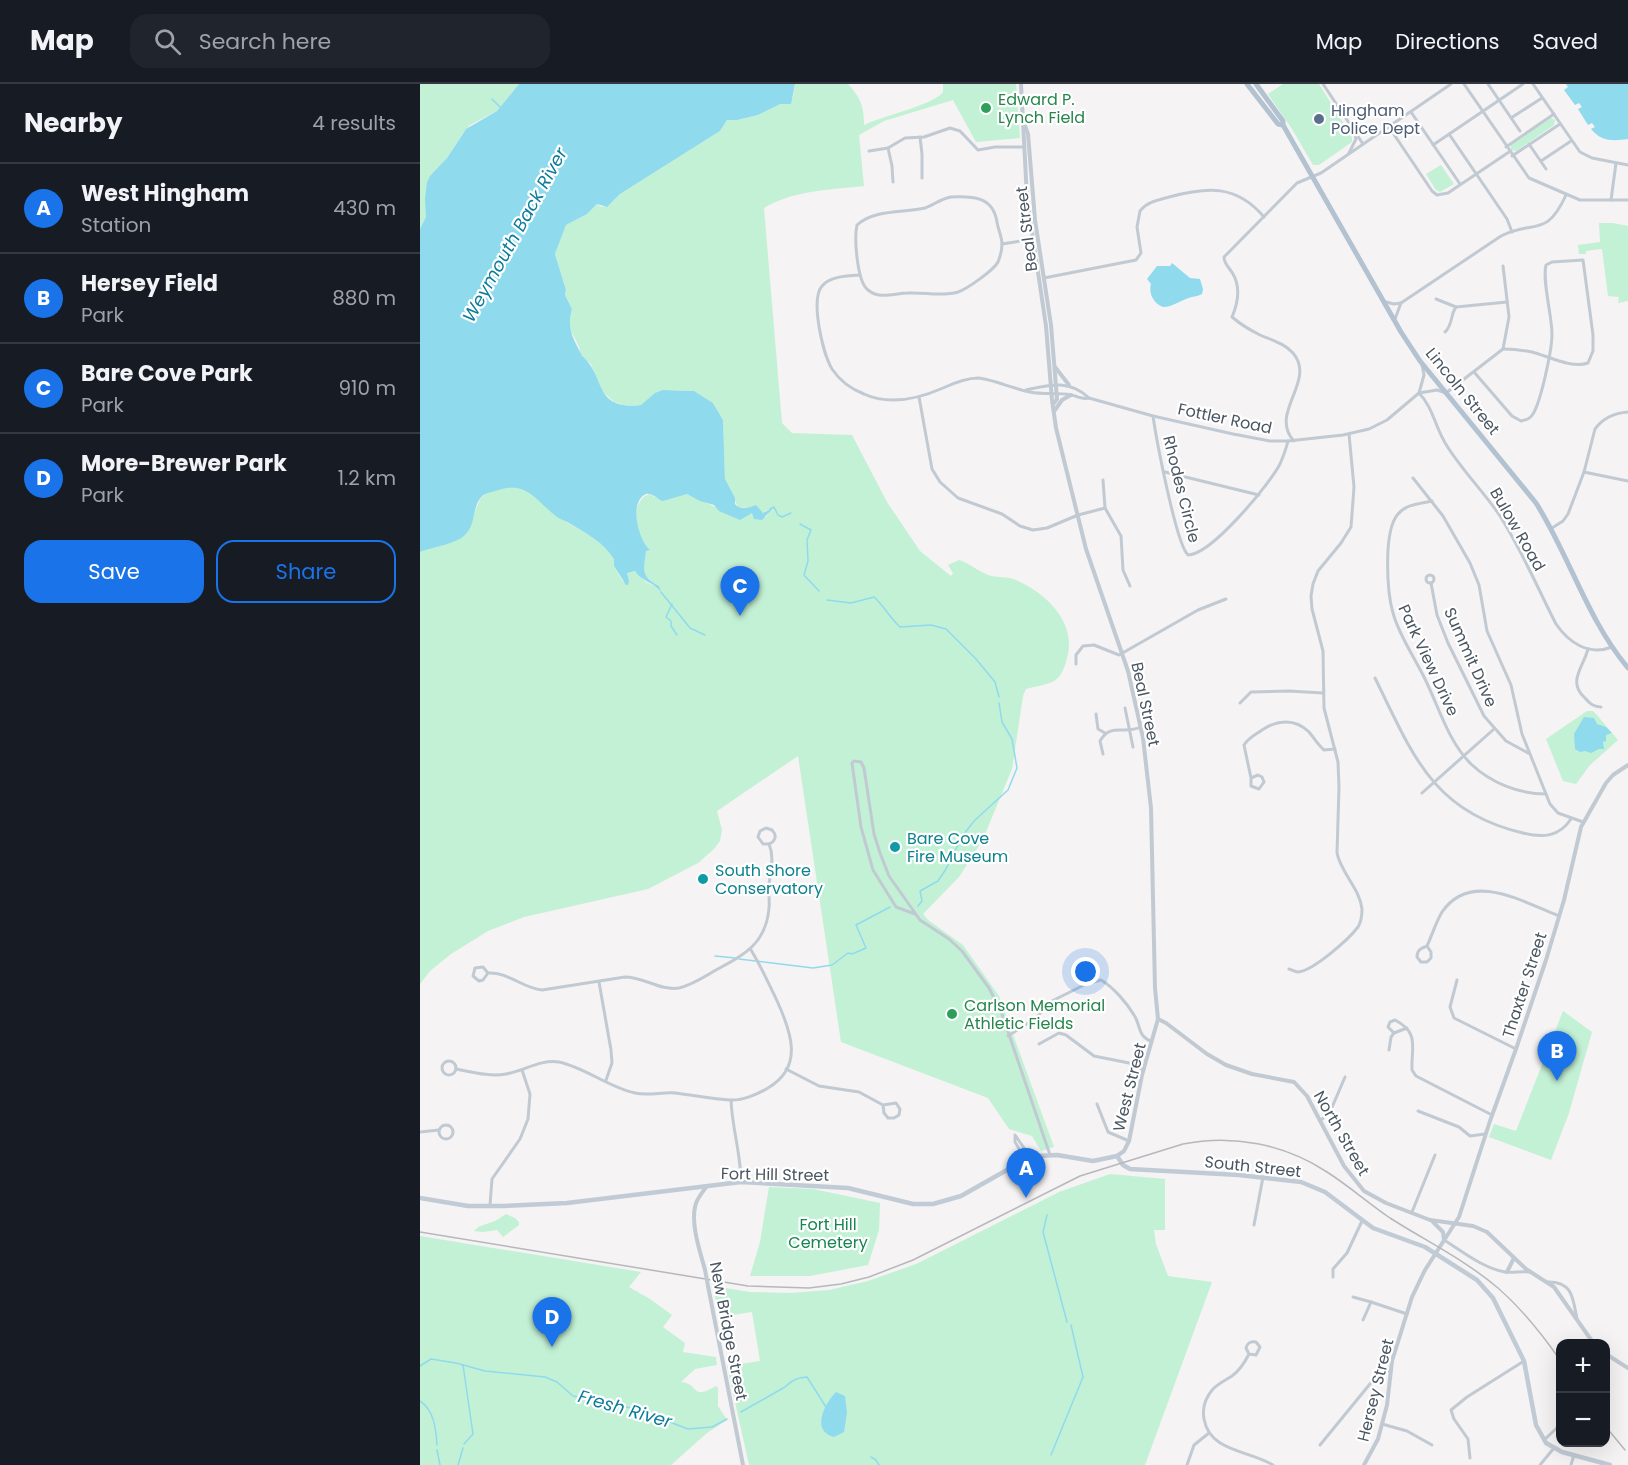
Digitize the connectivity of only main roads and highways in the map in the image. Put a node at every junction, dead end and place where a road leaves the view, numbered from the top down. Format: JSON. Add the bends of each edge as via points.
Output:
{"nodes":[{"id":1,"x":1247,"y":84,"type":"edge"},
{"id":2,"x":1256,"y":84,"type":"edge"},
{"id":3,"x":1283,"y":125,"type":"junction"},
{"id":4,"x":1628,"y":668,"type":"edge"},
{"id":5,"x":1117,"y":1156,"type":"joint"},
{"id":6,"x":420,"y":1198,"type":"edge"},
{"id":7,"x":1610,"y":1465,"type":"edge"}],
"edges":[{"from":1,"to":3,"type":"main road","name":"Lincoln Street","via":[[1278,124]]},
{"from":2,"to":3,"type":"main road","name":"Lincoln Street"},
{"from":3,"to":4,"type":"main road","name":"Lincoln Street","via":[[1394,321],[1420,361],[1526,490],[1552,528],[1592,614]]},
{"from":5,"to":6,"type":"main road","name":"Fort Hill Street","via":[[1093,1161],[1050,1155],[1029,1160],[961,1196],[933,1204],[903,1202],[848,1188],[741,1182],[567,1203],[490,1207]]},
{"from":5,"to":7,"type":"main road","name":"South Street","via":[[1130,1169],[1301,1182],[1316,1187],[1362,1221],[1436,1253],[1488,1290],[1524,1361],[1534,1419],[1544,1440],[1554,1448]]}]}
